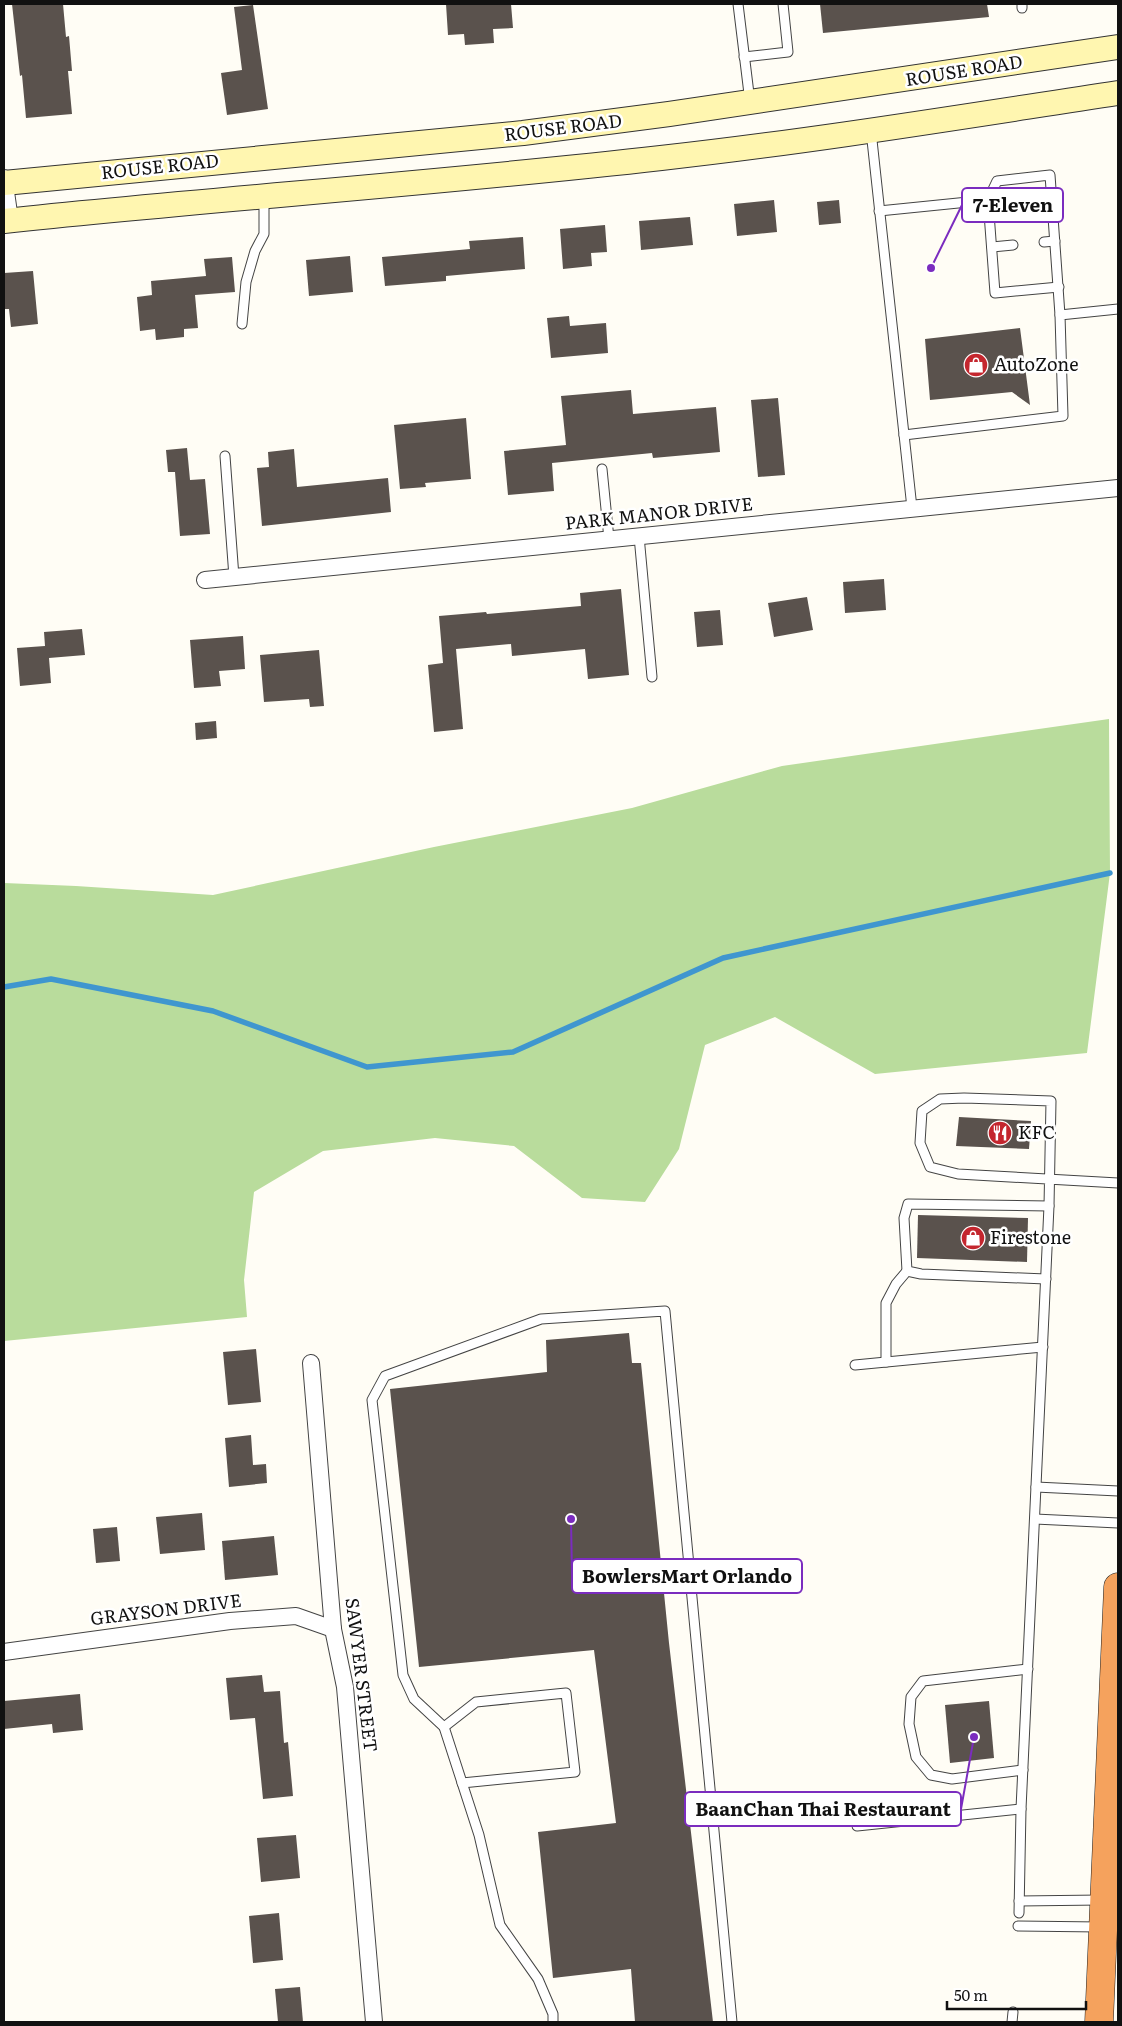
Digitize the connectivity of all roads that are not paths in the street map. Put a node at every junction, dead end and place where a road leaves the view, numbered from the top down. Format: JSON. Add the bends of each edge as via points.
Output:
{"nodes":[{"id":1,"x":738,"y":4,"type":"edge"},
{"id":2,"x":783,"y":4,"type":"edge"},
{"id":3,"x":1118,"y":47,"type":"edge"},
{"id":4,"x":744,"y":58,"type":"junction"},
{"id":5,"x":1118,"y":93,"type":"edge"},
{"id":6,"x":750,"y":102,"type":"junction"},
{"id":7,"x":870,"y":130,"type":"junction"},
{"id":8,"x":4,"y":178,"type":"edge"},
{"id":9,"x":4,"y":183,"type":"edge"},
{"id":10,"x":264,"y":196,"type":"junction"},
{"id":11,"x":988,"y":200,"type":"junction"},
{"id":12,"x":1053,"y":210,"type":"junction"},
{"id":13,"x":879,"y":211,"type":"junction"},
{"id":14,"x":1040,"y":211,"type":"dead end"},
{"id":15,"x":1011,"y":214,"type":"dead end"},
{"id":16,"x":989,"y":216,"type":"junction"},
{"id":17,"x":7,"y":220,"type":"edge"},
{"id":18,"x":1055,"y":240,"type":"junction"},
{"id":19,"x":1044,"y":242,"type":"dead end"},
{"id":20,"x":1013,"y":245,"type":"dead end"},
{"id":21,"x":992,"y":247,"type":"junction"},
{"id":22,"x":1059,"y":287,"type":"junction"},
{"id":23,"x":1118,"y":309,"type":"edge"},
{"id":24,"x":1060,"y":315,"type":"junction"},
{"id":25,"x":242,"y":324,"type":"dead end"},
{"id":26,"x":904,"y":435,"type":"junction"},
{"id":27,"x":225,"y":456,"type":"dead end"},
{"id":28,"x":602,"y":468,"type":"dead end"},
{"id":29,"x":1118,"y":488,"type":"edge"},
{"id":30,"x":912,"y":508,"type":"junction"},
{"id":31,"x":639,"y":536,"type":"junction"},
{"id":32,"x":610,"y":539,"type":"junction"},
{"id":33,"x":234,"y":577,"type":"junction"},
{"id":34,"x":205,"y":580,"type":"dead end"},
{"id":35,"x":652,"y":677,"type":"dead end"},
{"id":36,"x":1050,"y":1179,"type":"junction"},
{"id":37,"x":1118,"y":1183,"type":"edge"},
{"id":38,"x":1049,"y":1206,"type":"junction"},
{"id":39,"x":907,"y":1270,"type":"junction"},
{"id":40,"x":1046,"y":1279,"type":"junction"},
{"id":41,"x":1043,"y":1347,"type":"junction"},
{"id":42,"x":886,"y":1362,"type":"junction"},
{"id":43,"x":310,"y":1363,"type":"dead end"},
{"id":44,"x":855,"y":1365,"type":"dead end"},
{"id":45,"x":1036,"y":1487,"type":"junction"},
{"id":46,"x":1118,"y":1491,"type":"edge"},
{"id":47,"x":1035,"y":1519,"type":"junction"},
{"id":48,"x":1118,"y":1523,"type":"edge"},
{"id":49,"x":1118,"y":1587,"type":"edge"},
{"id":50,"x":333,"y":1629,"type":"junction"},
{"id":51,"x":4,"y":1652,"type":"edge"},
{"id":52,"x":1028,"y":1669,"type":"junction"},
{"id":53,"x":444,"y":1727,"type":"junction"},
{"id":54,"x":1023,"y":1770,"type":"junction"},
{"id":55,"x":462,"y":1783,"type":"junction"},
{"id":56,"x":1021,"y":1809,"type":"junction"},
{"id":57,"x":857,"y":1826,"type":"dead end"},
{"id":58,"x":1019,"y":1901,"type":"junction"},
{"id":59,"x":1103,"y":1913,"type":"junction"},
{"id":60,"x":1018,"y":1914,"type":"dead end"},
{"id":61,"x":1018,"y":1926,"type":"dead end"},
{"id":62,"x":1013,"y":2012,"type":"dead end"},
{"id":63,"x":374,"y":2022,"type":"edge"},
{"id":64,"x":553,"y":2022,"type":"edge"},
{"id":65,"x":732,"y":2022,"type":"edge"},
{"id":66,"x":1012,"y":2022,"type":"edge"},
{"id":67,"x":1099,"y":2022,"type":"edge"}],
"edges":[{"from":1,"to":4,"type":"lane"},
{"from":2,"to":4,"type":"lane","via":[[788,52]]},
{"from":3,"to":6,"type":"street","name":"ROUSE ROAD"},
{"from":4,"to":6,"type":"lane"},
{"from":5,"to":7,"type":"street","name":"ROUSE ROAD"},
{"from":6,"to":9,"type":"street","name":"ROUSE ROAD","via":[[523,133]]},
{"from":7,"to":10,"type":"street","name":"ROUSE ROAD","via":[[546,171]]},
{"from":7,"to":13,"type":"lane"},
{"from":8,"to":9,"type":"street"},
{"from":9,"to":17,"type":"street"},
{"from":10,"to":17,"type":"street","name":"ROUSE ROAD"},
{"from":10,"to":25,"type":"lane","via":[[264,234],[246,282]]},
{"from":11,"to":12,"type":"lane","via":[[997,181],[1050,175]]},
{"from":11,"to":13,"type":"lane"},
{"from":11,"to":16,"type":"lane"},
{"from":12,"to":14,"type":"lane"},
{"from":12,"to":18,"type":"lane"},
{"from":13,"to":26,"type":"lane"},
{"from":15,"to":16,"type":"lane"},
{"from":16,"to":21,"type":"lane"},
{"from":18,"to":19,"type":"lane"},
{"from":18,"to":22,"type":"lane"},
{"from":20,"to":21,"type":"lane"},
{"from":21,"to":22,"type":"lane","via":[[996,293]]},
{"from":22,"to":24,"type":"lane"},
{"from":23,"to":24,"type":"lane"},
{"from":24,"to":26,"type":"lane","via":[[1063,416]]},
{"from":26,"to":30,"type":"lane"},
{"from":27,"to":33,"type":"lane"},
{"from":28,"to":32,"type":"lane"},
{"from":29,"to":30,"type":"street","name":"PARK MANOR DRIVE"},
{"from":30,"to":31,"type":"street","name":"PARK MANOR DRIVE"},
{"from":31,"to":32,"type":"street","name":"PARK MANOR DRIVE"},
{"from":31,"to":35,"type":"lane"},
{"from":32,"to":33,"type":"street","name":"PARK MANOR DRIVE"},
{"from":33,"to":34,"type":"street","name":"PARK MANOR DRIVE"},
{"from":36,"to":36,"type":"lane","via":[[958,1174],[930,1167],[920,1144],[922,1111],[940,1099],[1051,1102]]},
{"from":36,"to":37,"type":"lane"},
{"from":36,"to":38,"type":"lane"},
{"from":38,"to":39,"type":"lane","via":[[908,1204],[904,1218]]},
{"from":38,"to":40,"type":"lane"},
{"from":39,"to":40,"type":"lane","via":[[921,1274]]},
{"from":39,"to":42,"type":"lane","via":[[886,1303]]},
{"from":40,"to":41,"type":"lane"},
{"from":41,"to":42,"type":"lane"},
{"from":41,"to":45,"type":"lane"},
{"from":42,"to":44,"type":"lane"},
{"from":43,"to":50,"type":"street","name":"SAWYER STREET"},
{"from":45,"to":46,"type":"lane"},
{"from":45,"to":47,"type":"lane"},
{"from":47,"to":48,"type":"lane"},
{"from":47,"to":52,"type":"lane"},
{"from":49,"to":59,"type":"highway"},
{"from":50,"to":51,"type":"street","name":"GRAYSON DRIVE","via":[[296,1616],[230,1621]]},
{"from":50,"to":63,"type":"street","name":"SAWYER STREET","via":[[345,1687]]},
{"from":52,"to":54,"type":"lane"},
{"from":52,"to":54,"type":"lane","via":[[923,1680],[911,1697],[909,1724],[916,1756],[931,1775],[952,1779]]},
{"from":53,"to":55,"type":"lane"},
{"from":53,"to":55,"type":"lane","via":[[476,1702],[566,1693],[575,1772]]},
{"from":53,"to":65,"type":"lane","via":[[414,1699],[403,1675],[372,1400],[385,1376],[541,1319],[665,1311]]},
{"from":54,"to":56,"type":"lane"},
{"from":55,"to":64,"type":"lane","via":[[479,1835],[500,1925],[538,1979],[553,2014]]},
{"from":56,"to":57,"type":"lane"},
{"from":56,"to":58,"type":"lane"},
{"from":58,"to":59,"type":"lane"},
{"from":58,"to":60,"type":"lane"},
{"from":59,"to":61,"type":"lane"},
{"from":59,"to":67,"type":"highway"},
{"from":62,"to":66,"type":"lane"}]}
